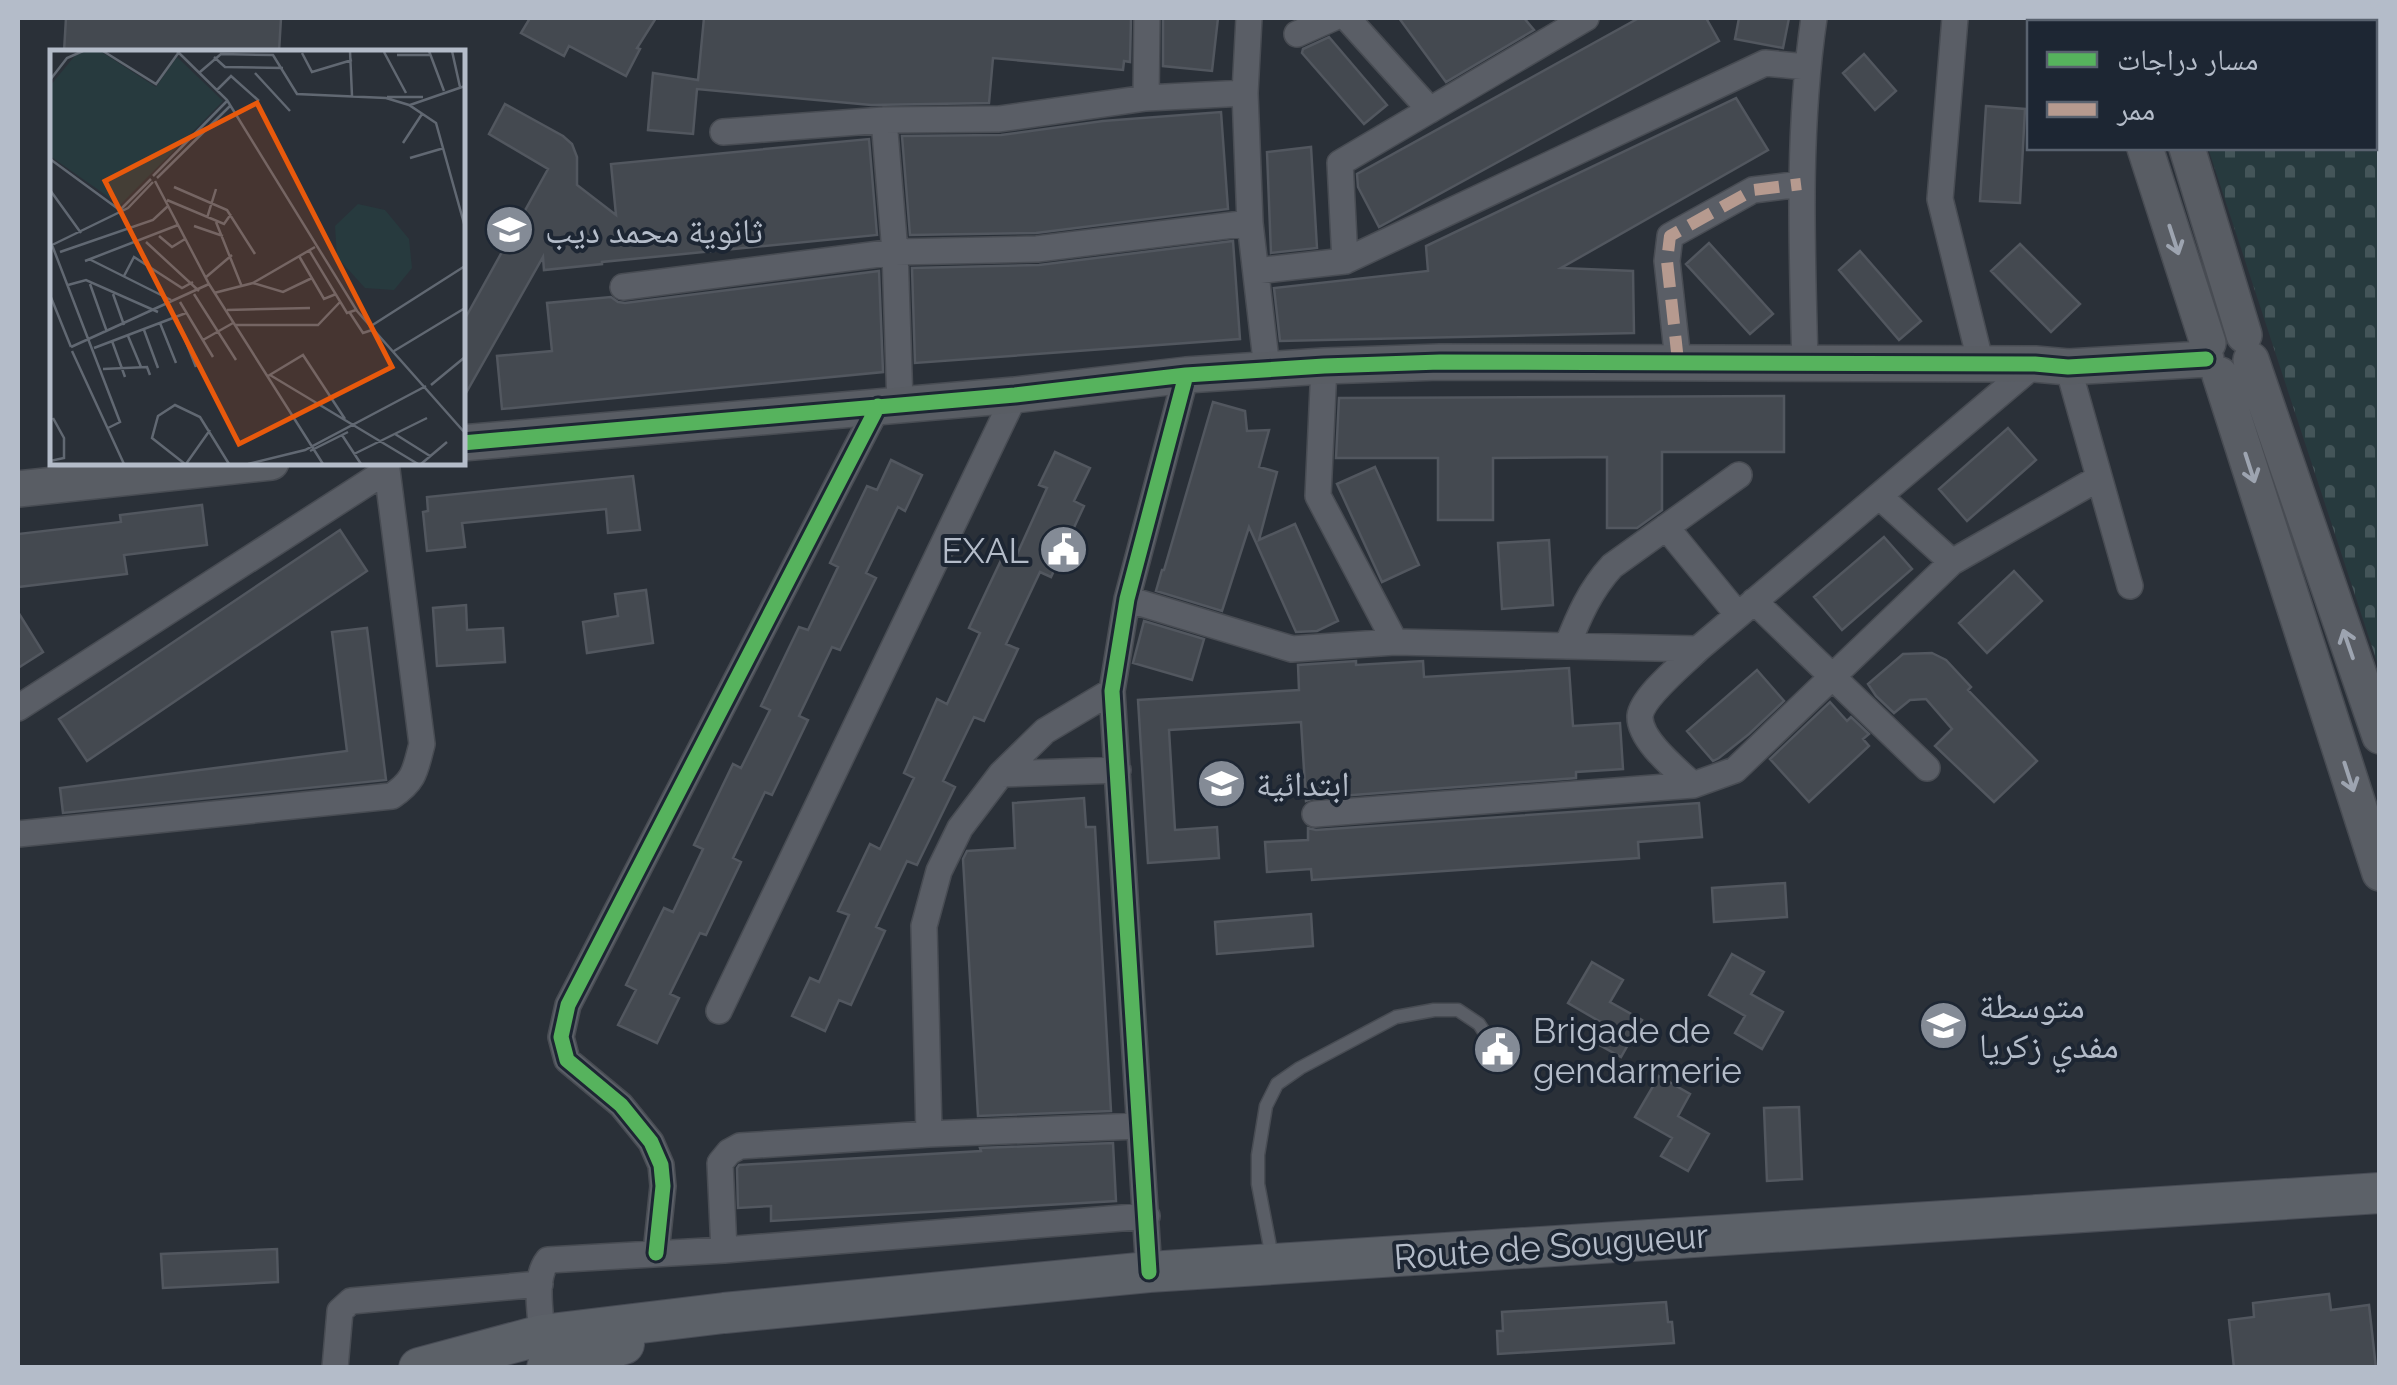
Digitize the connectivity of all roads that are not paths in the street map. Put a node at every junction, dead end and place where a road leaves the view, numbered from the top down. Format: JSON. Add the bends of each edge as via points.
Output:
{"nodes":[{"id":1,"x":1147,"y":18,"type":"edge"},
{"id":2,"x":1250,"y":18,"type":"edge"},
{"id":3,"x":1332,"y":18,"type":"edge"},
{"id":4,"x":1347,"y":18,"type":"edge"},
{"id":5,"x":1586,"y":18,"type":"edge"},
{"id":6,"x":1814,"y":18,"type":"edge"},
{"id":7,"x":1954,"y":18,"type":"edge"},
{"id":8,"x":1297,"y":34,"type":"dead end"},
{"id":9,"x":1807,"y":67,"type":"junction"},
{"id":10,"x":1245,"y":93,"type":"junction"},
{"id":11,"x":1146,"y":98,"type":"junction"},
{"id":12,"x":1430,"y":110,"type":"junction"},
{"id":13,"x":884,"y":120,"type":"junction"},
{"id":14,"x":723,"y":132,"type":"dead end"},
{"id":15,"x":2145,"y":150,"type":"edge"},
{"id":16,"x":2187,"y":150,"type":"edge"},
{"id":17,"x":1801,"y":184,"type":"junction"},
{"id":18,"x":1250,"y":223,"type":"junction"},
{"id":19,"x":894,"y":252,"type":"junction"},
{"id":20,"x":1345,"y":261,"type":"junction"},
{"id":21,"x":1256,"y":270,"type":"junction"},
{"id":22,"x":623,"y":287,"type":"dead end"},
{"id":23,"x":2226,"y":355,"type":"junction"},
{"id":24,"x":1678,"y":362,"type":"junction"},
{"id":25,"x":1805,"y":364,"type":"junction"},
{"id":26,"x":1981,"y":364,"type":"junction"},
{"id":27,"x":2051,"y":365,"type":"junction"},
{"id":28,"x":1324,"y":366,"type":"junction"},
{"id":29,"x":1268,"y":369,"type":"junction"},
{"id":30,"x":1186,"y":375,"type":"junction"},
{"id":31,"x":1015,"y":394,"type":"junction"},
{"id":32,"x":889,"y":404,"type":"junction"},
{"id":33,"x":465,"y":443,"type":"edge"},
{"id":34,"x":243,"y":465,"type":"edge"},
{"id":35,"x":386,"y":467,"type":"edge"},
{"id":36,"x":1739,"y":475,"type":"dead end"},
{"id":37,"x":2100,"y":478,"type":"junction"},
{"id":38,"x":18,"y":489,"type":"edge"},
{"id":39,"x":1879,"y":496,"type":"junction"},
{"id":40,"x":1666,"y":527,"type":"junction"},
{"id":41,"x":1952,"y":562,"type":"junction"},
{"id":42,"x":2130,"y":586,"type":"dead end"},
{"id":43,"x":1126,"y":599,"type":"junction"},
{"id":44,"x":1746,"y":608,"type":"junction"},
{"id":45,"x":1395,"y":642,"type":"junction"},
{"id":46,"x":1567,"y":646,"type":"junction"},
{"id":47,"x":1698,"y":649,"type":"junction"},
{"id":48,"x":1832,"y":677,"type":"junction"},
{"id":49,"x":1112,"y":691,"type":"junction"},
{"id":50,"x":18,"y":708,"type":"edge"},
{"id":51,"x":2380,"y":736,"type":"edge"},
{"id":52,"x":1927,"y":768,"type":"dead end"},
{"id":53,"x":1118,"y":770,"type":"junction"},
{"id":54,"x":1001,"y":774,"type":"junction"},
{"id":55,"x":1693,"y":784,"type":"junction"},
{"id":56,"x":1315,"y":814,"type":"dead end"},
{"id":57,"x":18,"y":834,"type":"edge"},
{"id":58,"x":2380,"y":873,"type":"edge"},
{"id":59,"x":718,"y":1011,"type":"dead end"},
{"id":60,"x":1494,"y":1047,"type":"dead end"},
{"id":61,"x":1138,"y":1126,"type":"junction"},
{"id":62,"x":930,"y":1134,"type":"junction"},
{"id":63,"x":2380,"y":1193,"type":"edge"},
{"id":64,"x":1146,"y":1216,"type":"junction"},
{"id":65,"x":724,"y":1250,"type":"junction"},
{"id":66,"x":656,"y":1253,"type":"junction"},
{"id":67,"x":1274,"y":1264,"type":"junction"},
{"id":68,"x":1149,"y":1272,"type":"junction"},
{"id":69,"x":540,"y":1284,"type":"junction"},
{"id":70,"x":545,"y":1351,"type":"edge"},
{"id":71,"x":335,"y":1368,"type":"edge"},
{"id":72,"x":420,"y":1368,"type":"edge"}],
"edges":[{"from":1,"to":11,"type":"street"},
{"from":2,"to":10,"type":"street"},
{"from":3,"to":8,"type":"street"},
{"from":4,"to":12,"type":"street"},
{"from":5,"to":12,"type":"street"},
{"from":6,"to":9,"type":"street"},
{"from":7,"to":26,"type":"street","via":[[1940,199]]},
{"from":9,"to":17,"type":"street"},
{"from":9,"to":20,"type":"street","via":[[1765,63]]},
{"from":10,"to":11,"type":"street"},
{"from":10,"to":18,"type":"street"},
{"from":11,"to":13,"type":"street","via":[[999,119]]},
{"from":12,"to":20,"type":"street","via":[[1340,163]]},
{"from":13,"to":14,"type":"street"},
{"from":13,"to":19,"type":"street"},
{"from":15,"to":23,"type":"street","one_way":true},
{"from":16,"to":23,"type":"street"},
{"from":17,"to":24,"type":"street","via":[[1753,190],[1670,236]]},
{"from":17,"to":25,"type":"street"},
{"from":18,"to":19,"type":"street","via":[[1037,250]]},
{"from":18,"to":21,"type":"street"},
{"from":19,"to":22,"type":"street"},
{"from":19,"to":32,"type":"street"},
{"from":20,"to":21,"type":"street"},
{"from":21,"to":29,"type":"street"},
{"from":23,"to":27,"type":"street"},
{"from":51,"to":23,"type":"street","one_way":true},
{"from":23,"to":58,"type":"street","one_way":true},
{"from":24,"to":25,"type":"street"},
{"from":24,"to":28,"type":"street"},
{"from":25,"to":26,"type":"street"},
{"from":26,"to":27,"type":"street"},
{"from":27,"to":37,"type":"street"},
{"from":27,"to":39,"type":"street"},
{"from":28,"to":29,"type":"street"},
{"from":28,"to":45,"type":"street","via":[[1318,496]]},
{"from":29,"to":30,"type":"street"},
{"from":30,"to":31,"type":"street"},
{"from":30,"to":43,"type":"street"},
{"from":31,"to":32,"type":"street"},
{"from":31,"to":59,"type":"street"},
{"from":32,"to":33,"type":"street"},
{"from":32,"to":66,"type":"street","via":[[568,1005],[561,1037],[567,1060],[621,1106],[661,1164]]},
{"from":34,"to":38,"type":"street"},
{"from":35,"to":50,"type":"street"},
{"from":35,"to":57,"type":"street","via":[[422,744],[407,786],[392,796]]},
{"from":36,"to":40,"type":"street"},
{"from":37,"to":41,"type":"street"},
{"from":37,"to":42,"type":"street"},
{"from":39,"to":41,"type":"street"},
{"from":39,"to":44,"type":"street"},
{"from":40,"to":44,"type":"street"},
{"from":40,"to":46,"type":"street","via":[[1596,583]]},
{"from":41,"to":48,"type":"street"},
{"from":43,"to":45,"type":"street","via":[[1292,649]]},
{"from":43,"to":49,"type":"street"},
{"from":44,"to":47,"type":"street"},
{"from":44,"to":48,"type":"street"},
{"from":45,"to":46,"type":"street"},
{"from":46,"to":47,"type":"street"},
{"from":47,"to":55,"type":"street","via":[[1647,700],[1640,716],[1654,747]]},
{"from":48,"to":52,"type":"street"},
{"from":48,"to":55,"type":"street","via":[[1735,770]]},
{"from":49,"to":53,"type":"street"},
{"from":49,"to":54,"type":"street","via":[[1046,731]]},
{"from":53,"to":54,"type":"street"},
{"from":53,"to":61,"type":"street"},
{"from":54,"to":62,"type":"street","via":[[960,828],[924,926]]},
{"from":55,"to":56,"type":"street"},
{"from":60,"to":67,"type":"lane","via":[[1479,1024],[1458,1010],[1434,1010],[1396,1017],[1277,1084],[1258,1154]]},
{"from":61,"to":62,"type":"street"},
{"from":61,"to":64,"type":"street"},
{"from":62,"to":65,"type":"street","via":[[729,1152],[720,1163]]},
{"from":63,"to":67,"type":"main road","name":"Route de Sougueur"},
{"from":64,"to":65,"type":"street"},
{"from":64,"to":68,"type":"street"},
{"from":65,"to":66,"type":"street"},
{"from":66,"to":69,"type":"street","via":[[548,1260]]},
{"from":67,"to":68,"type":"main road","name":"Route de Sougueur"},
{"from":68,"to":70,"type":"main road","name":"Route de Sougueur","via":[[724,1313]]},
{"from":69,"to":70,"type":"street"},
{"from":69,"to":71,"type":"street","via":[[351,1301],[340,1311]]},
{"from":70,"to":72,"type":"main road","name":"Route de Sougueur"}]}
